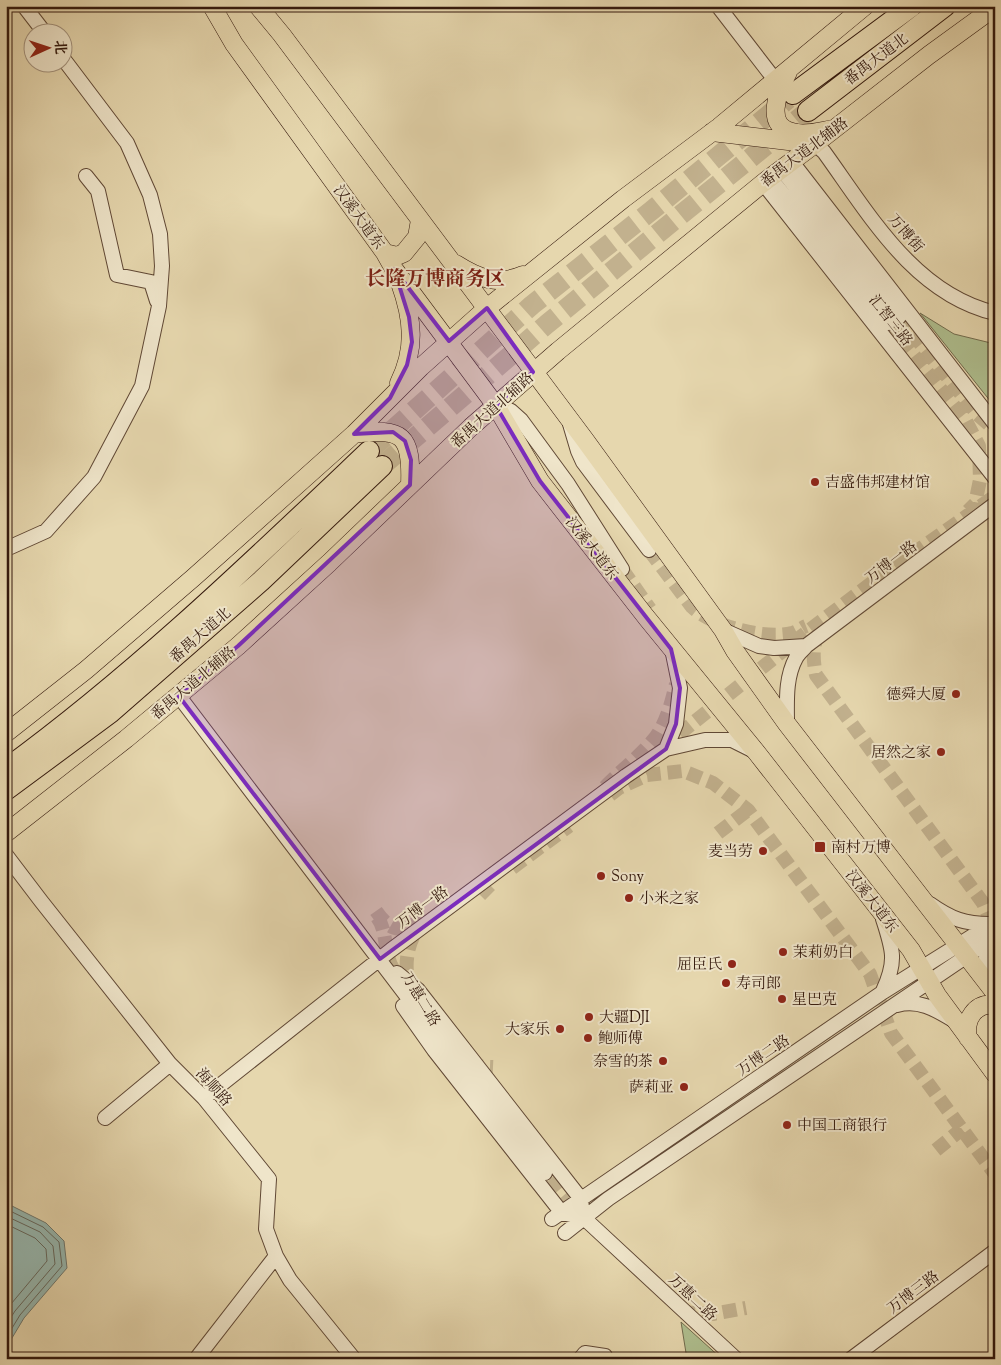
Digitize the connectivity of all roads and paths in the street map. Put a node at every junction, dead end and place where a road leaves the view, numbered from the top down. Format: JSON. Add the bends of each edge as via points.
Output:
{"nodes":[{"id":1,"x":24,"y":6,"type":"edge"},
{"id":2,"x":200,"y":6,"type":"edge"},
{"id":3,"x":212,"y":6,"type":"edge"},
{"id":4,"x":258,"y":6,"type":"edge"},
{"id":5,"x":262,"y":6,"type":"edge"},
{"id":6,"x":718,"y":6,"type":"edge"},
{"id":7,"x":865,"y":6,"type":"edge"},
{"id":8,"x":912,"y":6,"type":"edge"},
{"id":9,"x":945,"y":6,"type":"edge"},
{"id":10,"x":995,"y":7,"type":"edge"},
{"id":11,"x":36,"y":22,"type":"edge"},
{"id":12,"x":282,"y":35,"type":"junction"},
{"id":13,"x":234,"y":44,"type":"junction"},
{"id":14,"x":791,"y":67,"type":"junction"},
{"id":15,"x":72,"y":70,"type":"edge"},
{"id":16,"x":775,"y":80,"type":"junction"},
{"id":17,"x":793,"y":94,"type":"tunnel mouth"},
{"id":18,"x":808,"y":111,"type":"tunnel mouth"},
{"id":19,"x":835,"y":128,"type":"junction"},
{"id":20,"x":712,"y":132,"type":"junction"},
{"id":21,"x":816,"y":144,"type":"junction"},
{"id":22,"x":776,"y":173,"type":"junction"},
{"id":23,"x":86,"y":176,"type":"dead end"},
{"id":24,"x":420,"y":220,"type":"junction"},
{"id":25,"x":385,"y":253,"type":"junction"},
{"id":26,"x":449,"y":258,"type":"junction"},
{"id":27,"x":394,"y":269,"type":"junction"},
{"id":28,"x":533,"y":271,"type":"junction"},
{"id":29,"x":159,"y":306,"type":"junction"},
{"id":30,"x":486,"y":308,"type":"junction"},
{"id":31,"x":995,"y":313,"type":"edge"},
{"id":32,"x":894,"y":320,"type":"tunnel mouth"},
{"id":33,"x":449,"y":341,"type":"junction"},
{"id":34,"x":533,"y":372,"type":"junction"},
{"id":35,"x":390,"y":398,"type":"junction"},
{"id":36,"x":496,"y":406,"type":"junction"},
{"id":37,"x":569,"y":418,"type":"junction"},
{"id":38,"x":995,"y":424,"type":"edge"},
{"id":39,"x":354,"y":434,"type":"junction"},
{"id":40,"x":369,"y":451,"type":"tunnel mouth"},
{"id":41,"x":382,"y":466,"type":"tunnel mouth"},
{"id":42,"x":995,"y":478,"type":"edge"},
{"id":43,"x":410,"y":485,"type":"junction"},
{"id":44,"x":995,"y":504,"type":"edge"},
{"id":45,"x":6,"y":549,"type":"edge"},
{"id":46,"x":649,"y":550,"type":"tunnel mouth"},
{"id":47,"x":622,"y":569,"type":"tunnel mouth"},
{"id":48,"x":723,"y":630,"type":"junction"},
{"id":49,"x":806,"y":646,"type":"junction"},
{"id":50,"x":671,"y":648,"type":"junction"},
{"id":51,"x":178,"y":696,"type":"junction"},
{"id":52,"x":787,"y":724,"type":"junction"},
{"id":53,"x":6,"y":733,"type":"edge"},
{"id":54,"x":666,"y":749,"type":"junction"},
{"id":55,"x":757,"y":753,"type":"junction"},
{"id":56,"x":6,"y":769,"type":"edge"},
{"id":57,"x":6,"y":790,"type":"edge"},
{"id":58,"x":6,"y":833,"type":"edge"},
{"id":59,"x":6,"y":855,"type":"edge"},
{"id":60,"x":922,"y":898,"type":"junction"},
{"id":61,"x":882,"y":913,"type":"junction"},
{"id":62,"x":993,"y":930,"type":"edge"},
{"id":63,"x":962,"y":950,"type":"junction"},
{"id":64,"x":383,"y":963,"type":"junction"},
{"id":65,"x":924,"y":974,"type":"junction"},
{"id":66,"x":991,"y":988,"type":"edge"},
{"id":67,"x":882,"y":992,"type":"junction"},
{"id":68,"x":995,"y":1005,"type":"edge"},
{"id":69,"x":891,"y":1006,"type":"junction"},
{"id":70,"x":955,"y":1020,"type":"junction"},
{"id":71,"x":968,"y":1038,"type":"junction"},
{"id":72,"x":170,"y":1064,"type":"junction"},
{"id":73,"x":995,"y":1074,"type":"edge"},
{"id":74,"x":204,"y":1098,"type":"junction"},
{"id":75,"x":105,"y":1118,"type":"dead end"},
{"id":76,"x":545,"y":1173,"type":"tunnel mouth"},
{"id":77,"x":581,"y":1199,"type":"junction"},
{"id":78,"x":557,"y":1216,"type":"junction"},
{"id":79,"x":584,"y":1218,"type":"junction"},
{"id":80,"x":565,"y":1233,"type":"dead end"},
{"id":81,"x":995,"y":1251,"type":"edge"},
{"id":82,"x":276,"y":1256,"type":"junction"},
{"id":83,"x":196,"y":1359,"type":"edge"},
{"id":84,"x":354,"y":1359,"type":"edge"},
{"id":85,"x":580,"y":1359,"type":"edge"},
{"id":86,"x":606,"y":1359,"type":"edge"},
{"id":87,"x":736,"y":1359,"type":"edge"},
{"id":88,"x":851,"y":1359,"type":"edge"}],
"edges":[{"from":1,"to":11,"type":"street"},
{"from":2,"to":13,"type":"main road"},
{"from":3,"to":13,"type":"main road","name":"汉溪大道东"},
{"from":4,"to":12,"type":"main road"},
{"from":5,"to":12,"type":"main road"},
{"from":6,"to":16,"type":"street"},
{"from":7,"to":14,"type":"main road"},
{"from":8,"to":17,"type":"highway","name":"番禺大道北"},
{"from":9,"to":18,"type":"highway","name":"番禺大道北"},
{"from":10,"to":19,"type":"main road","name":"番禺大道北辅路"},
{"from":12,"to":24,"type":"main road"},
{"from":13,"to":25,"type":"main road","name":"汉溪大道东"},
{"from":14,"to":16,"type":"main road"},
{"from":14,"to":19,"type":"main road","via":[[775,106],[775,114],[782,126],[804,134]]},
{"from":15,"to":29,"type":"street","via":[[127,143],[150,195],[160,234]]},
{"from":16,"to":20,"type":"main road"},
{"from":19,"to":21,"type":"main road","name":"番禺大道北辅路"},
{"from":20,"to":21,"type":"main road"},
{"from":20,"to":28,"type":"main road"},
{"from":21,"to":22,"type":"main road","name":"番禺大道北辅路"},
{"from":21,"to":31,"type":"street","name":"万博街","via":[[878,226],[918,271],[950,296]]},
{"from":22,"to":32,"type":"street"},
{"from":22,"to":34,"type":"main road","name":"番禺大道北辅路"},
{"from":22,"to":38,"type":"street","name":"汇智三路"},
{"from":22,"to":42,"type":"street","name":"汇智三路"},
{"from":23,"to":29,"type":"street","via":[[98,191],[117,275],[150,282]]},
{"from":24,"to":25,"type":"main road","via":[[418,237],[404,253],[397,256]]},
{"from":24,"to":26,"type":"main road"},
{"from":25,"to":27,"type":"main road","name":"汉溪大道东"},
{"from":26,"to":28,"type":"main road","via":[[490,280],[503,281]]},
{"from":26,"to":30,"type":"main road"},
{"from":27,"to":33,"type":"main road","name":"汉溪大道东"},
{"from":27,"to":35,"type":"main road","via":[[404,294],[412,342],[407,366]]},
{"from":28,"to":30,"type":"main road"},
{"from":29,"to":45,"type":"street","via":[[142,386],[94,477],[46,531]]},
{"from":30,"to":33,"type":"main road"},
{"from":30,"to":34,"type":"main road"},
{"from":33,"to":35,"type":"main road"},
{"from":33,"to":36,"type":"main road","name":"汉溪大道东"},
{"from":34,"to":36,"type":"main road","name":"番禺大道北辅路"},
{"from":34,"to":37,"type":"main road"},
{"from":35,"to":39,"type":"main road"},
{"from":36,"to":43,"type":"main road","name":"番禺大道北辅路"},
{"from":36,"to":47,"type":"street","via":[[511,411],[521,420],[577,498]]},
{"from":36,"to":50,"type":"main road","name":"汉溪大道东","via":[[540,480]]},
{"from":37,"to":46,"type":"street","via":[[583,462]]},
{"from":37,"to":48,"type":"main road"},
{"from":39,"to":43,"type":"main road","via":[[377,430],[393,432],[404,441],[411,460]]},
{"from":39,"to":53,"type":"main road","via":[[94,664]]},
{"from":40,"to":56,"type":"highway","name":"番禺大道北","via":[[163,642],[45,741]]},
{"from":41,"to":57,"type":"highway","name":"番禺大道北","via":[[260,581],[117,707]]},
{"from":43,"to":51,"type":"main road","name":"番禺大道北辅路","via":[[238,646]]},
{"from":44,"to":49,"type":"street","name":"万博一路"},
{"from":48,"to":49,"type":"street","via":[[759,646]]},
{"from":48,"to":52,"type":"main road"},
{"from":49,"to":52,"type":"street","via":[[796,658],[791,672],[786,695]]},
{"from":50,"to":54,"type":"street","via":[[680,688],[676,724]]},
{"from":50,"to":55,"type":"main road","name":"汉溪大道东"},
{"from":51,"to":58,"type":"main road","name":"番禺大道北辅路"},
{"from":51,"to":64,"type":"street","name":"万惠二路"},
{"from":52,"to":60,"type":"main road"},
{"from":54,"to":55,"type":"street","via":[[705,740],[732,740]]},
{"from":54,"to":64,"type":"street","name":"万博一路","via":[[626,776]]},
{"from":55,"to":61,"type":"main road","name":"汉溪大道东"},
{"from":59,"to":72,"type":"street","name":"海顺路"},
{"from":60,"to":62,"type":"street","via":[[953,919]]},
{"from":60,"to":63,"type":"main road"},
{"from":61,"to":65,"type":"main road","name":"汉溪大道东"},
{"from":61,"to":67,"type":"street","via":[[893,954],[893,967]]},
{"from":62,"to":63,"type":"street","name":"万博二路"},
{"from":62,"to":66,"type":"street","via":[[984,965]]},
{"from":63,"to":65,"type":"street","name":"万博二路"},
{"from":63,"to":66,"type":"main road"},
{"from":64,"to":74,"type":"street","name":"万博一路"},
{"from":64,"to":76,"type":"street"},
{"from":64,"to":77,"type":"street","name":"万惠二路","via":[[418,990]]},
{"from":64,"to":78,"type":"street","name":"万惠二路","via":[[393,989],[434,1050]]},
{"from":65,"to":67,"type":"street","name":"万博二路"},
{"from":65,"to":69,"type":"street","name":"万博二路"},
{"from":65,"to":70,"type":"main road","name":"汉溪大道东"},
{"from":67,"to":77,"type":"street","name":"万博二路"},
{"from":68,"to":71,"type":"main road","via":[[982,1005],[970,1016]]},
{"from":69,"to":70,"type":"street","via":[[907,1002],[919,1004]]},
{"from":69,"to":79,"type":"street","name":"万博二路"},
{"from":70,"to":71,"type":"main road","name":"汉溪大道东"},
{"from":71,"to":73,"type":"main road","name":"汉溪大道东"},
{"from":72,"to":74,"type":"street","name":"海顺路"},
{"from":72,"to":75,"type":"street"},
{"from":74,"to":82,"type":"street","name":"海顺路","via":[[269,1178],[266,1229]]},
{"from":77,"to":78,"type":"street","name":"万博二路"},
{"from":77,"to":79,"type":"street","name":"万惠二路"},
{"from":78,"to":79,"type":"street"},
{"from":79,"to":80,"type":"street","name":"万博二路"},
{"from":79,"to":87,"type":"street","name":"万惠二路"},
{"from":81,"to":88,"type":"street","name":"万博三路"},
{"from":82,"to":83,"type":"street"},
{"from":82,"to":84,"type":"street","name":"海顺路","via":[[290,1280]]},
{"from":85,"to":86,"type":"street","via":[[585,1353]]}]}
